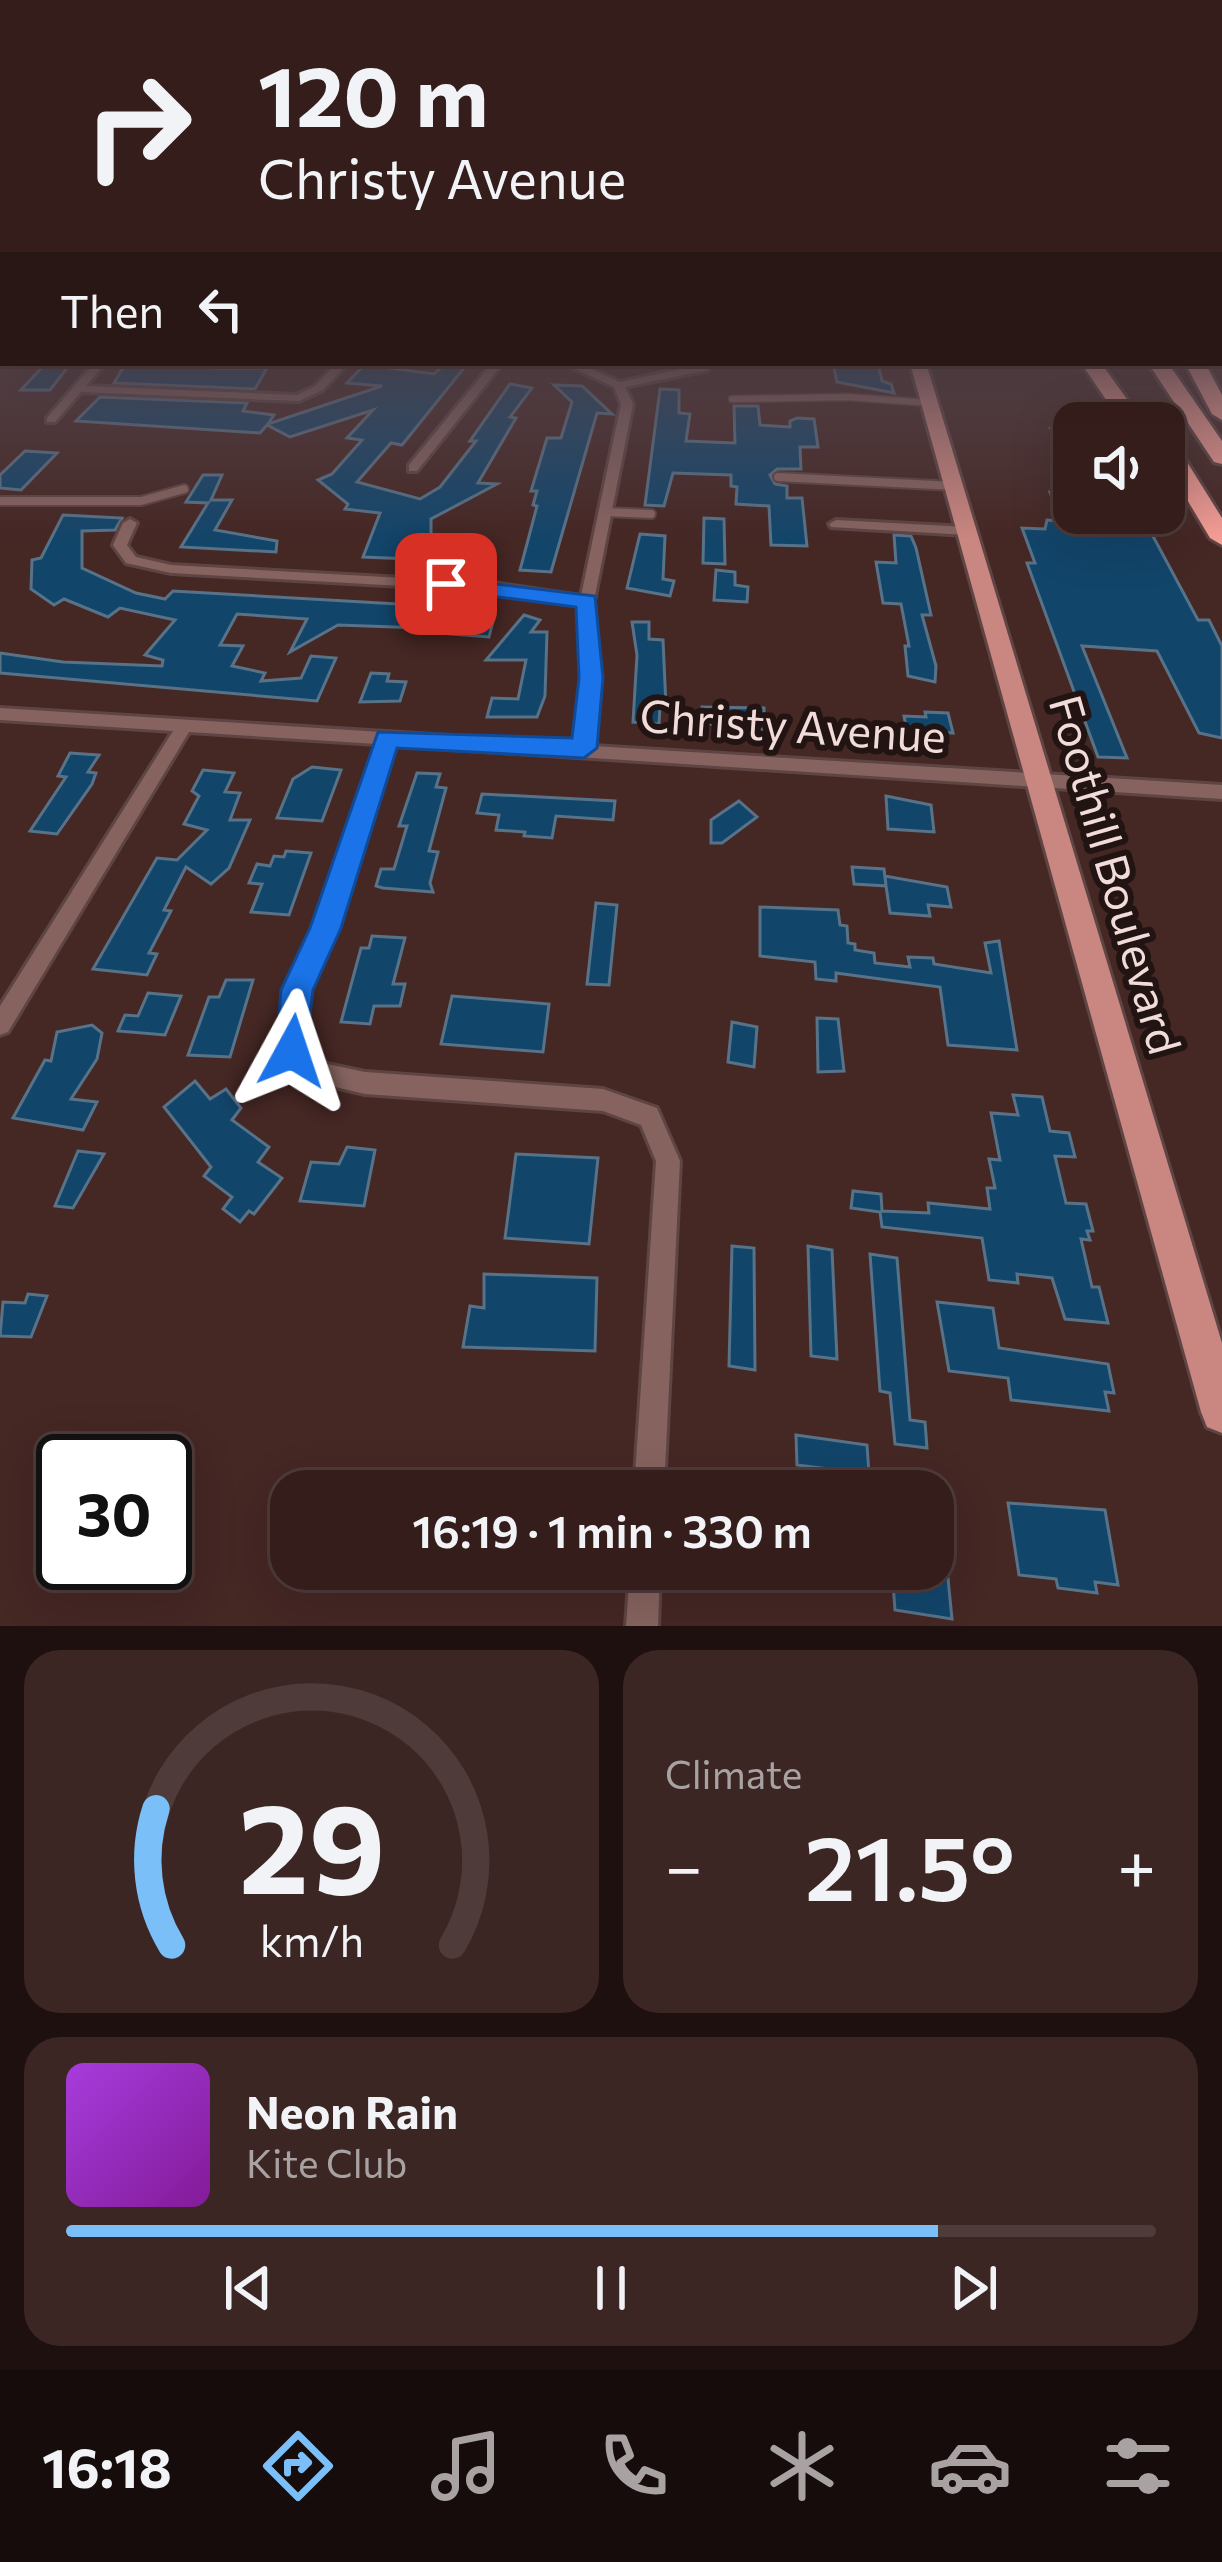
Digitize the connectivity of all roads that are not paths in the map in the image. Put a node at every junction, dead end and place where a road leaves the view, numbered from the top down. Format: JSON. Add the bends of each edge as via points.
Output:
{"nodes":[{"id":1,"x":78,"y":390,"type":"edge"},
{"id":2,"x":101,"y":390,"type":"edge"},
{"id":3,"x":315,"y":390,"type":"edge"},
{"id":4,"x":476,"y":390,"type":"edge"},
{"id":5,"x":621,"y":390,"type":"edge"},
{"id":6,"x":926,"y":390,"type":"edge"},
{"id":7,"x":1176,"y":390,"type":"edge"},
{"id":8,"x":732,"y":398,"type":"dead end"},
{"id":9,"x":930,"y":403,"type":"junction"},
{"id":10,"x":51,"y":420,"type":"dead end"},
{"id":11,"x":1222,"y":457,"type":"edge"},
{"id":12,"x":413,"y":468,"type":"dead end"},
{"id":13,"x":778,"y":477,"type":"dead end"},
{"id":14,"x":1185,"y":477,"type":"edge"},
{"id":15,"x":954,"y":486,"type":"junction"},
{"id":16,"x":184,"y":489,"type":"dead end"},
{"id":17,"x":1185,"y":497,"type":"edge"},
{"id":18,"x":0,"y":501,"type":"edge"},
{"id":19,"x":606,"y":512,"type":"junction"},
{"id":20,"x":651,"y":514,"type":"dead end"},
{"id":21,"x":130,"y":523,"type":"dead end"},
{"id":22,"x":836,"y":524,"type":"dead end"},
{"id":23,"x":968,"y":531,"type":"junction"},
{"id":24,"x":1222,"y":538,"type":"edge"},
{"id":25,"x":1222,"y":551,"type":"edge"},
{"id":26,"x":587,"y":601,"type":"junction"},
{"id":27,"x":0,"y":714,"type":"edge"},
{"id":28,"x":185,"y":725,"type":"junction"},
{"id":29,"x":387,"y":738,"type":"junction"},
{"id":30,"x":584,"y":748,"type":"junction"},
{"id":31,"x":1040,"y":780,"type":"junction"},
{"id":32,"x":1222,"y":792,"type":"edge"},
{"id":33,"x":0,"y":1025,"type":"edge"},
{"id":34,"x":1222,"y":1412,"type":"edge"},
{"id":35,"x":651,"y":1470,"type":"edge"},
{"id":36,"x":644,"y":1590,"type":"edge"},
{"id":37,"x":642,"y":1626,"type":"edge"}],
"edges":[{"from":1,"to":10,"type":"street"},
{"from":2,"to":3,"type":"street","via":[[299,398]]},
{"from":4,"to":12,"type":"street"},
{"from":5,"to":19,"type":"street","via":[[627,404]]},
{"from":6,"to":9,"type":"main road","name":"Foothill Boulevard"},
{"from":7,"to":11,"type":"highway"},
{"from":8,"to":9,"type":"lane"},
{"from":9,"to":15,"type":"main road","name":"Foothill Boulevard"},
{"from":13,"to":15,"type":"lane"},
{"from":14,"to":24,"type":"highway"},
{"from":15,"to":23,"type":"main road","name":"Foothill Boulevard"},
{"from":16,"to":18,"type":"lane","via":[[156,500]]},
{"from":17,"to":25,"type":"highway"},
{"from":19,"to":20,"type":"lane"},
{"from":19,"to":26,"type":"street"},
{"from":21,"to":26,"type":"street","via":[[120,545],[131,560],[170,569],[492,587]]},
{"from":22,"to":23,"type":"street"},
{"from":23,"to":31,"type":"main road","name":"Foothill Boulevard"},
{"from":26,"to":30,"type":"street"},
{"from":27,"to":28,"type":"street","name":"Christy Avenue"},
{"from":28,"to":29,"type":"street","name":"Christy Avenue"},
{"from":28,"to":33,"type":"street"},
{"from":29,"to":30,"type":"street","name":"Christy Avenue"},
{"from":29,"to":35,"type":"street","via":[[326,928],[297,990],[292,1051],[322,1074],[365,1083],[603,1100],[649,1116],[668,1161]]},
{"from":30,"to":31,"type":"street","name":"Christy Avenue"},
{"from":31,"to":32,"type":"street","name":"Christy Avenue"},
{"from":31,"to":34,"type":"main road","name":"Foothill Boulevard","via":[[1200,1311]]},
{"from":36,"to":37,"type":"street"}]}
